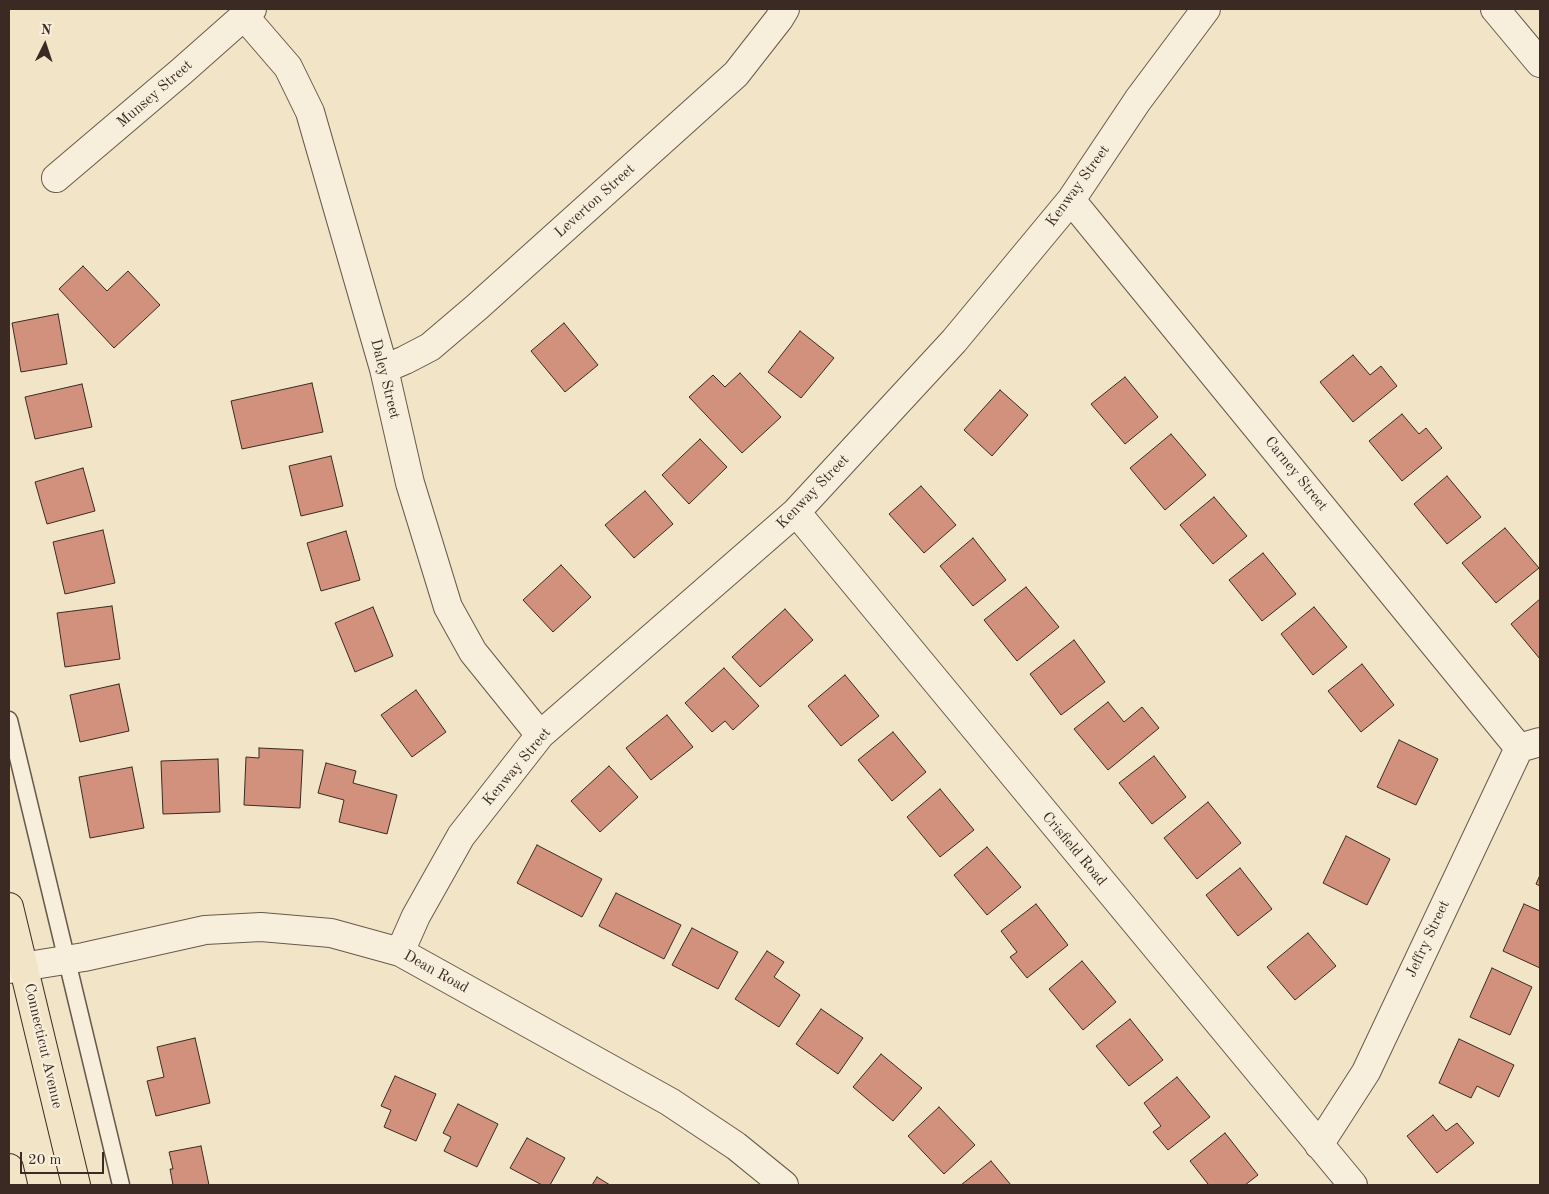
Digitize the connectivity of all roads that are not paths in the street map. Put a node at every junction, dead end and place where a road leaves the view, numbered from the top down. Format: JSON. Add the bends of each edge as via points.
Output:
{"nodes":[{"id":1,"x":786,"y":9,"type":"edge"},
{"id":2,"x":1206,"y":9,"type":"edge"},
{"id":3,"x":1495,"y":9,"type":"edge"},
{"id":4,"x":248,"y":12,"type":"edge"},
{"id":5,"x":1540,"y":63,"type":"edge"},
{"id":6,"x":56,"y":178,"type":"dead end"},
{"id":7,"x":1071,"y":200,"type":"junction"},
{"id":8,"x":384,"y":369,"type":"junction"},
{"id":9,"x":796,"y":512,"type":"junction"},
{"id":10,"x":9,"y":720,"type":"edge"},
{"id":11,"x":540,"y":735,"type":"junction"},
{"id":12,"x":1530,"y":745,"type":"edge"},
{"id":13,"x":9,"y":907,"type":"edge"},
{"id":14,"x":400,"y":952,"type":"junction"},
{"id":15,"x":67,"y":960,"type":"junction"},
{"id":16,"x":16,"y":968,"type":"edge"},
{"id":17,"x":1319,"y":1145,"type":"junction"},
{"id":18,"x":9,"y":1168,"type":"edge"},
{"id":19,"x":13,"y":1185,"type":"edge"},
{"id":20,"x":76,"y":1185,"type":"edge"},
{"id":21,"x":121,"y":1185,"type":"edge"},
{"id":22,"x":784,"y":1185,"type":"edge"},
{"id":23,"x":1353,"y":1185,"type":"edge"}],
"edges":[{"from":1,"to":8,"type":"street","name":"Leverton Street","via":[[736,74],[478,308],[430,347]]},
{"from":2,"to":7,"type":"street","name":"Kenway Street","via":[[1138,100]]},
{"from":3,"to":5,"type":"street"},
{"from":4,"to":6,"type":"street","name":"Munsey Street"},
{"from":4,"to":8,"type":"street","name":"Daley Street","via":[[288,67],[310,112]]},
{"from":7,"to":9,"type":"street","name":"Kenway Street","via":[[954,341]]},
{"from":7,"to":12,"type":"street","name":"Carney Street"},
{"from":8,"to":11,"type":"street","name":"Daley Street","via":[[410,483],[448,607],[473,652]]},
{"from":9,"to":11,"type":"street","name":"Kenway Street"},
{"from":9,"to":17,"type":"street","name":"Crisfield Road"},
{"from":10,"to":15,"type":"lane"},
{"from":11,"to":14,"type":"street","name":"Kenway Street","via":[[460,836]]},
{"from":12,"to":17,"type":"street","name":"Jeffry Street","via":[[1366,1072]]},
{"from":13,"to":16,"type":"main road","name":"Connecticut Avenue"},
{"from":14,"to":15,"type":"street","name":"Dean Road","via":[[331,933],[261,927],[205,930]]},
{"from":14,"to":22,"type":"street","name":"Dean Road","via":[[670,1102],[736,1146]]},
{"from":15,"to":16,"type":"street","name":"Dean Road"},
{"from":15,"to":21,"type":"lane"},
{"from":16,"to":20,"type":"main road","name":"Connecticut Avenue"},
{"from":17,"to":23,"type":"street","name":"Crisfield Road"},
{"from":18,"to":19,"type":"main road"}]}
